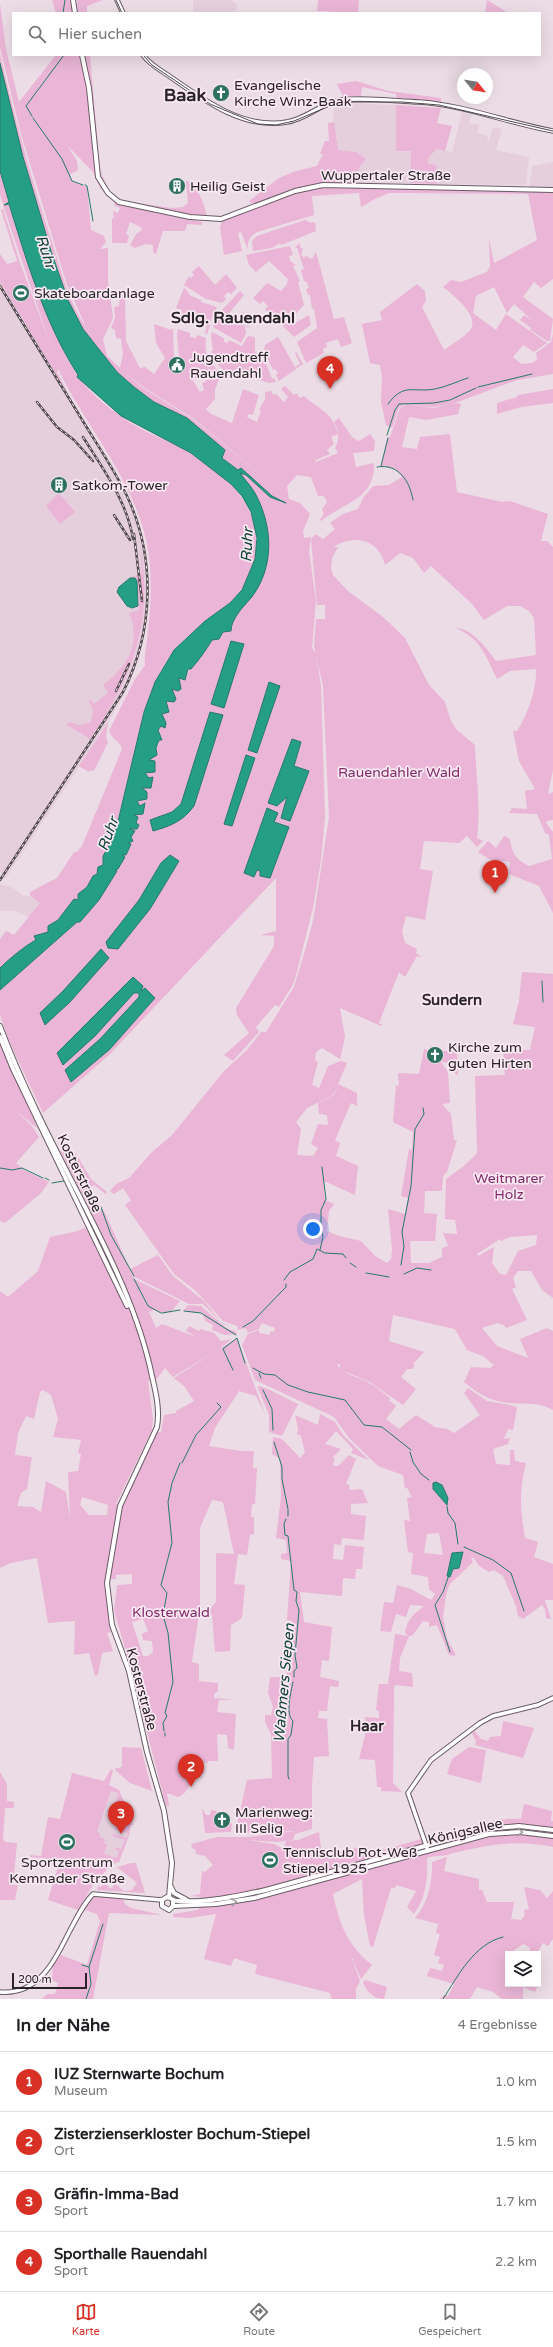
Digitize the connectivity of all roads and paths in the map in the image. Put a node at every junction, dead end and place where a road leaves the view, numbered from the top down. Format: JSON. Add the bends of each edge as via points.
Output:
{"nodes":[{"id":1,"x":73,"y":0,"type":"edge"},
{"id":2,"x":117,"y":0,"type":"edge"},
{"id":3,"x":75,"y":12,"type":"edge"},
{"id":4,"x":123,"y":12,"type":"edge"},
{"id":5,"x":82,"y":56,"type":"edge"},
{"id":6,"x":144,"y":56,"type":"edge"},
{"id":7,"x":553,"y":131,"type":"edge"},
{"id":8,"x":553,"y":190,"type":"edge"},
{"id":9,"x":0,"y":1026,"type":"edge"},
{"id":10,"x":0,"y":1037,"type":"edge"},
{"id":11,"x":78,"y":1199,"type":"junction"},
{"id":12,"x":553,"y":1698,"type":"edge"},
{"id":13,"x":553,"y":1830,"type":"edge"},
{"id":14,"x":553,"y":1836,"type":"edge"},
{"id":15,"x":426,"y":1845,"type":"junction"},
{"id":16,"x":428,"y":1851,"type":"junction"},
{"id":17,"x":172,"y":1875,"type":"junction"},
{"id":18,"x":171,"y":1886,"type":"junction"},
{"id":19,"x":168,"y":1897,"type":"junction"},
{"id":20,"x":189,"y":1900,"type":"junction"},
{"id":21,"x":174,"y":1901,"type":"junction"},
{"id":22,"x":162,"y":1902,"type":"junction"},
{"id":23,"x":173,"y":1906,"type":"junction"},
{"id":24,"x":0,"y":1992,"type":"edge"}],
"edges":[{"from":1,"to":3,"type":"main road"},
{"from":2,"to":4,"type":"street"},
{"from":5,"to":8,"type":"main road","name":"Wuppertaler Straße","via":[[88,81],[98,176],[109,195],[125,204],[213,220],[238,214],[295,191],[323,185]]},
{"from":6,"to":7,"type":"street","via":[[210,104],[256,122],[290,122],[333,102],[345,100],[436,104]]},
{"from":9,"to":11,"type":"main road","name":"Kosterstraße","via":[[22,1081]]},
{"from":10,"to":11,"type":"main road","name":"Kosterstraße","via":[[13,1069]]},
{"from":11,"to":17,"type":"main road","name":"Kosterstraße","via":[[116,1272],[139,1330],[152,1376],[158,1421],[153,1438],[120,1506],[107,1572],[107,1588],[112,1625],[129,1671],[147,1752],[162,1804]]},
{"from":12,"to":15,"type":"street","via":[[533,1707],[493,1716],[479,1723],[431,1760],[408,1793]]},
{"from":13,"to":15,"type":"main road","name":"Königsallee","via":[[527,1826],[495,1827]]},
{"from":16,"to":14,"type":"main road","name":"Königsallee","one_way":true,"via":[[499,1833],[526,1832]]},
{"from":15,"to":16,"type":"street"},
{"from":15,"to":20,"type":"main road","name":"Königsallee","via":[[266,1890],[231,1897]]},
{"from":23,"to":16,"type":"main road","name":"Königsallee","one_way":true,"via":[[217,1904],[254,1898]]},
{"from":17,"to":18,"type":"main road"},
{"from":17,"to":19,"type":"main road"},
{"from":18,"to":19,"type":"main road"},
{"from":18,"to":20,"type":"main road","name":"Königsallee","via":[[176,1894]]},
{"from":19,"to":21,"type":"main road"},
{"from":19,"to":22,"type":"main road"},
{"from":20,"to":21,"type":"main road","name":"Königsallee"},
{"from":21,"to":23,"type":"main road"},
{"from":22,"to":23,"type":"main road","name":"Königsallee","via":[[166,1910]]},
{"from":22,"to":24,"type":"street","name":"Königsallee","via":[[97,1892],[93,1894],[82,1908],[61,1949],[36,1983],[19,1992]]}]}
